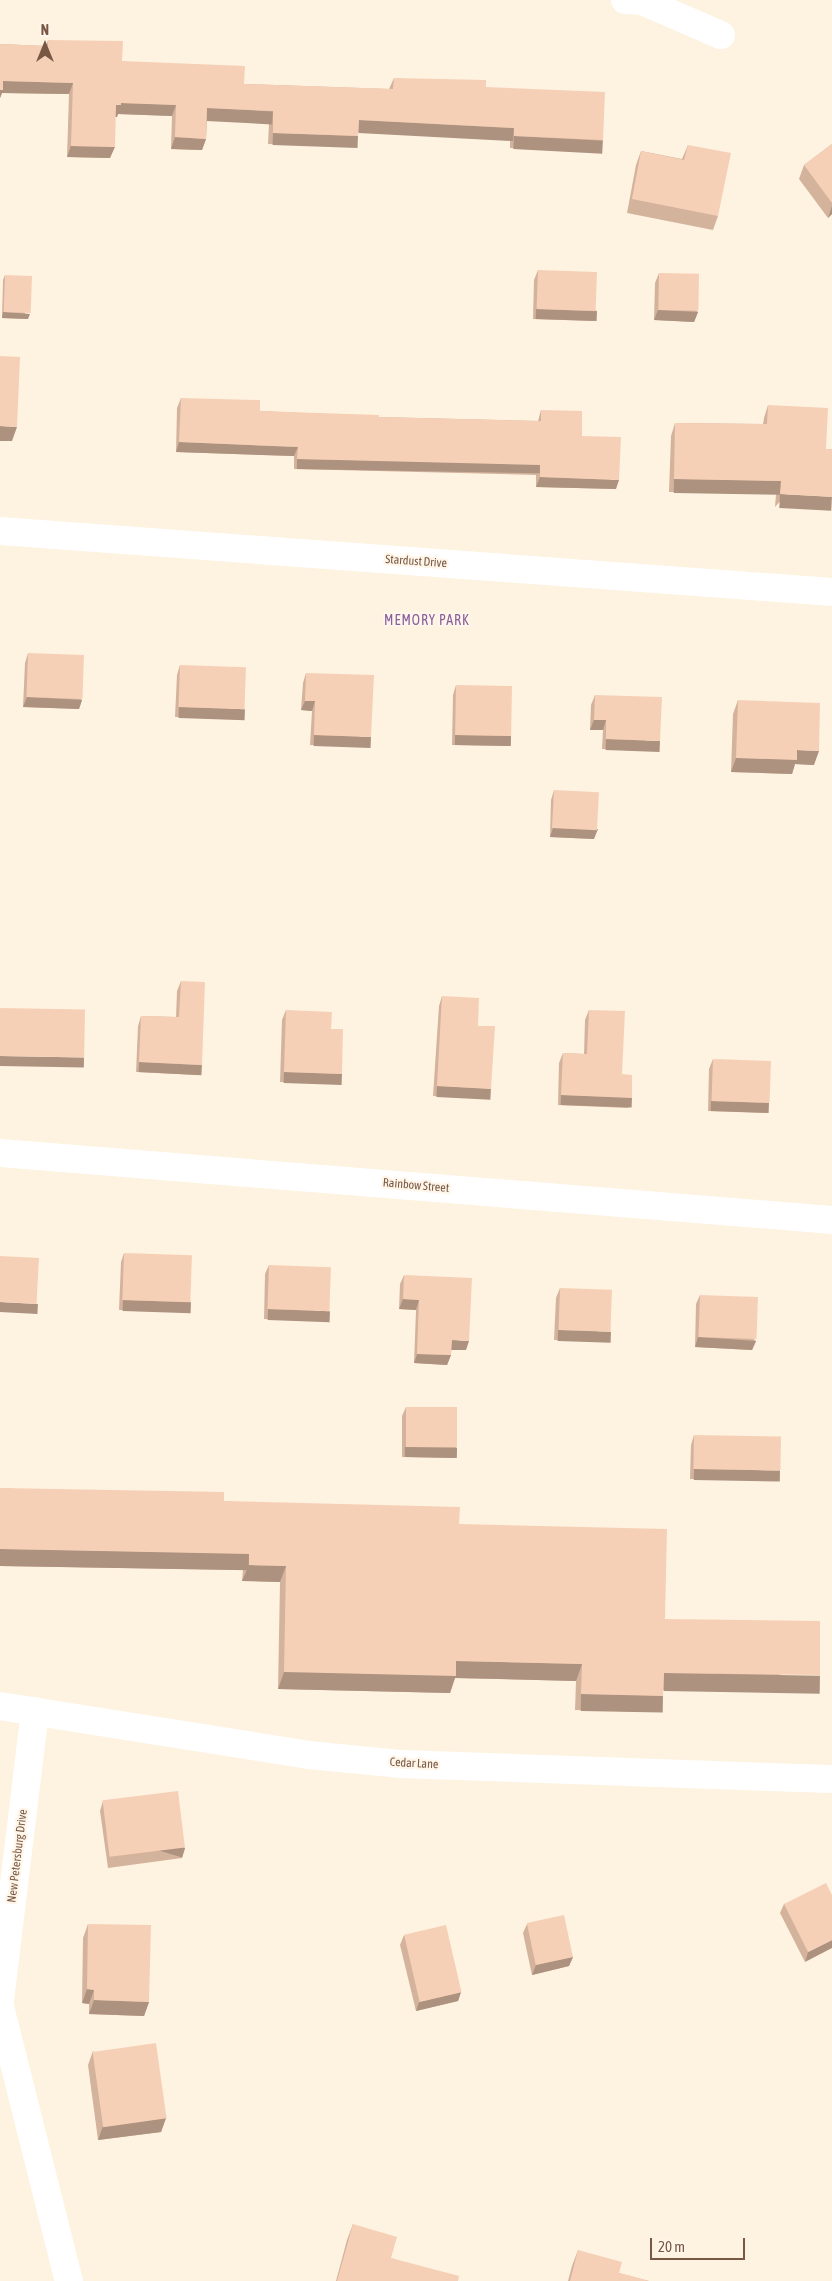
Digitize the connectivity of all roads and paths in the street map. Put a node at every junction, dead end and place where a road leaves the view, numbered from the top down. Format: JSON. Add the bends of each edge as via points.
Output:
{"nodes":[{"id":1,"x":625,"y":0,"type":"edge"},
{"id":2,"x":721,"y":35,"type":"dead end"},
{"id":3,"x":0,"y":531,"type":"edge"},
{"id":4,"x":832,"y":592,"type":"edge"},
{"id":5,"x":0,"y":1152,"type":"edge"},
{"id":6,"x":832,"y":1220,"type":"edge"},
{"id":7,"x":0,"y":1706,"type":"edge"},
{"id":8,"x":35,"y":1711,"type":"junction"},
{"id":9,"x":832,"y":1779,"type":"edge"},
{"id":10,"x":0,"y":2000,"type":"edge"},
{"id":11,"x":0,"y":2007,"type":"edge"},
{"id":12,"x":69,"y":2281,"type":"edge"}],
"edges":[{"from":1,"to":2,"type":"street","via":[[642,1]]},
{"from":3,"to":4,"type":"street","name":"Stardust Drive"},
{"from":5,"to":6,"type":"street","name":"Rainbow Street"},
{"from":7,"to":8,"type":"street","name":"Cedar Lane"},
{"from":8,"to":9,"type":"street","name":"Cedar Lane","via":[[309,1755],[400,1764]]},
{"from":8,"to":10,"type":"street","name":"New Petersburg Drive"},
{"from":11,"to":12,"type":"street"}]}
